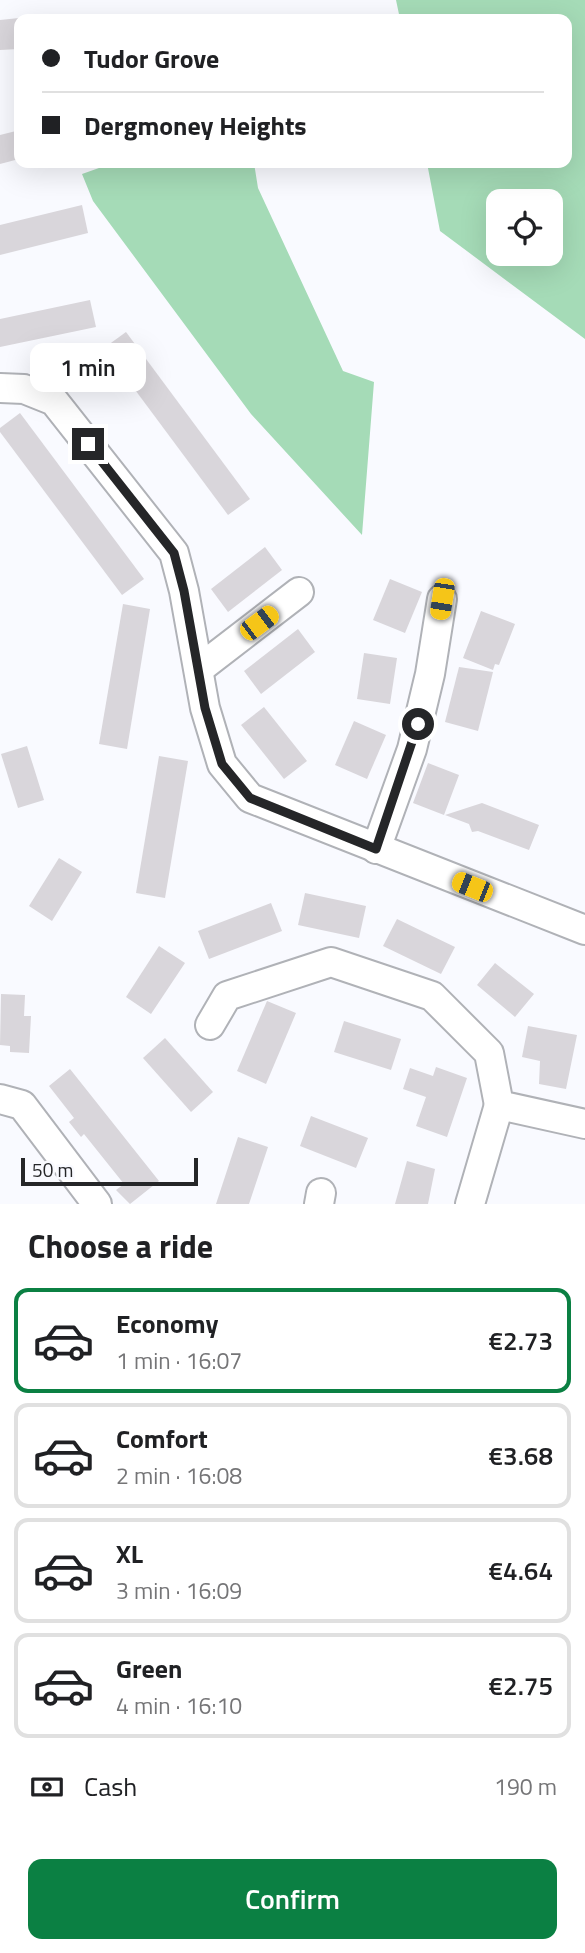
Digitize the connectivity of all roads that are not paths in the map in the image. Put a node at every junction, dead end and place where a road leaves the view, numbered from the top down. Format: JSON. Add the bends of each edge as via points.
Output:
{"nodes":[{"id":1,"x":0,"y":388,"type":"edge"},
{"id":2,"x":299,"y":592,"type":"dead end"},
{"id":3,"x":442,"y":599,"type":"dead end"},
{"id":4,"x":199,"y":669,"type":"junction"},
{"id":5,"x":376,"y":849,"type":"junction"},
{"id":6,"x":585,"y":930,"type":"edge"},
{"id":7,"x":210,"y":1025,"type":"dead end"},
{"id":8,"x":0,"y":1099,"type":"edge"},
{"id":9,"x":499,"y":1105,"type":"junction"},
{"id":10,"x":585,"y":1124,"type":"edge"},
{"id":11,"x":97,"y":1204,"type":"edge"},
{"id":12,"x":470,"y":1204,"type":"edge"}],
"edges":[{"from":1,"to":4,"type":"street","via":[[24,389],[54,401],[174,553]]},
{"from":2,"to":4,"type":"street"},
{"from":3,"to":5,"type":"street","via":[[412,749]]},
{"from":4,"to":5,"type":"street","via":[[222,764],[250,798]]},
{"from":5,"to":6,"type":"street"},
{"from":7,"to":9,"type":"street","via":[[227,996],[331,962],[432,996],[489,1053]]},
{"from":8,"to":11,"type":"street","via":[[22,1105]]},
{"from":9,"to":10,"type":"street"},
{"from":9,"to":12,"type":"street"}]}
